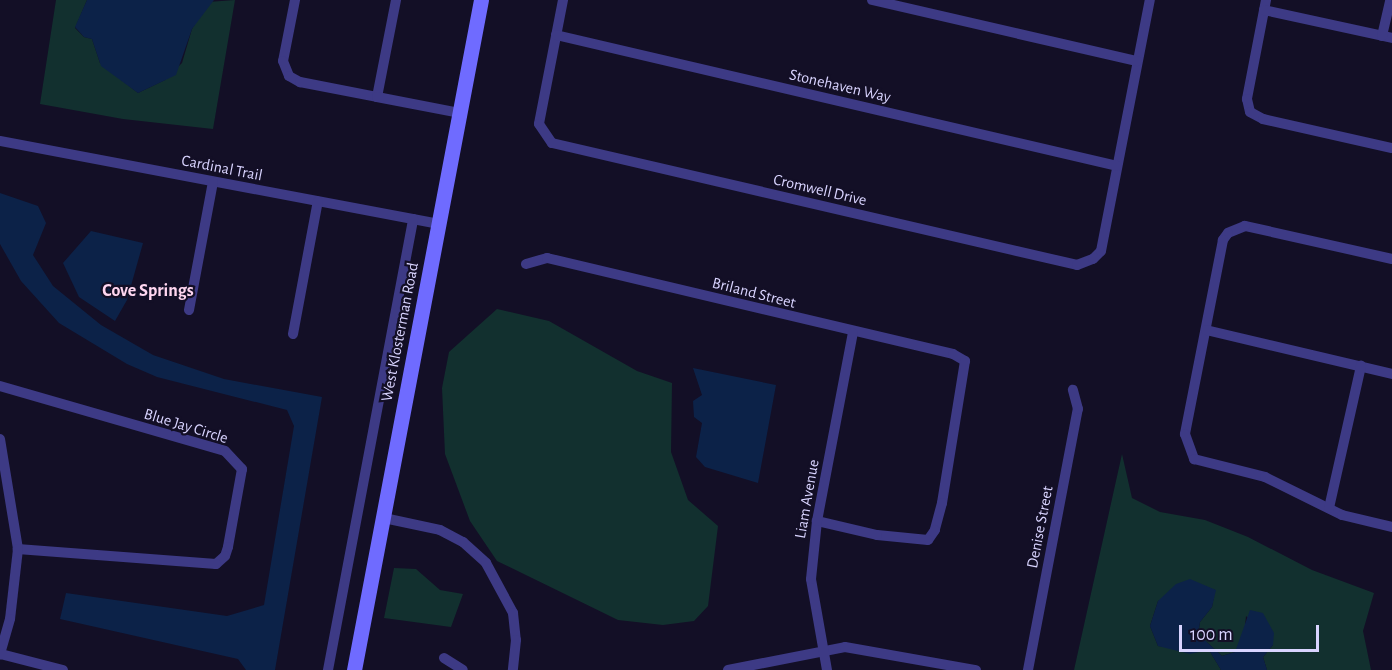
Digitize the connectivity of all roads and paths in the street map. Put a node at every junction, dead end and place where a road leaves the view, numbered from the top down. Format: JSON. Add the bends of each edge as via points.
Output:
{"nodes":[{"id":1,"x":295,"y":0,"type":"edge"},
{"id":2,"x":396,"y":0,"type":"edge"},
{"id":3,"x":481,"y":0,"type":"edge"},
{"id":4,"x":563,"y":0,"type":"edge"},
{"id":5,"x":872,"y":0,"type":"edge"},
{"id":6,"x":1149,"y":0,"type":"edge"},
{"id":7,"x":1390,"y":0,"type":"edge"},
{"id":8,"x":1265,"y":5,"type":"edge"},
{"id":9,"x":556,"y":35,"type":"junction"},
{"id":10,"x":1387,"y":37,"type":"edge"},
{"id":11,"x":1137,"y":62,"type":"junction"},
{"id":12,"x":377,"y":97,"type":"junction"},
{"id":13,"x":460,"y":113,"type":"junction"},
{"id":14,"x":0,"y":141,"type":"edge"},
{"id":15,"x":1392,"y":148,"type":"edge"},
{"id":16,"x":1117,"y":166,"type":"junction"},
{"id":17,"x":213,"y":182,"type":"junction"},
{"id":18,"x":318,"y":201,"type":"junction"},
{"id":19,"x":413,"y":219,"type":"junction"},
{"id":20,"x":439,"y":224,"type":"junction"},
{"id":21,"x":1392,"y":259,"type":"edge"},
{"id":22,"x":526,"y":264,"type":"dead end"},
{"id":23,"x":189,"y":310,"type":"dead end"},
{"id":24,"x":1206,"y":330,"type":"junction"},
{"id":25,"x":853,"y":333,"type":"junction"},
{"id":26,"x":293,"y":334,"type":"dead end"},
{"id":27,"x":1361,"y":366,"type":"junction"},
{"id":28,"x":1392,"y":374,"type":"edge"},
{"id":29,"x":0,"y":386,"type":"edge"},
{"id":30,"x":1073,"y":390,"type":"dead end"},
{"id":31,"x":0,"y":440,"type":"edge"},
{"id":32,"x":4,"y":478,"type":"edge"},
{"id":33,"x":1329,"y":508,"type":"junction"},
{"id":34,"x":384,"y":518,"type":"junction"},
{"id":35,"x":817,"y":521,"type":"junction"},
{"id":36,"x":1392,"y":527,"type":"edge"},
{"id":37,"x":18,"y":549,"type":"junction"},
{"id":38,"x":823,"y":650,"type":"junction"},
{"id":39,"x":0,"y":655,"type":"edge"},
{"id":40,"x":444,"y":658,"type":"dead end"},
{"id":41,"x":63,"y":670,"type":"edge"},
{"id":42,"x":328,"y":670,"type":"edge"},
{"id":43,"x":354,"y":670,"type":"edge"},
{"id":44,"x":463,"y":670,"type":"edge"},
{"id":45,"x":513,"y":670,"type":"edge"},
{"id":46,"x":728,"y":670,"type":"edge"},
{"id":47,"x":827,"y":670,"type":"edge"},
{"id":48,"x":976,"y":670,"type":"edge"},
{"id":49,"x":1028,"y":670,"type":"edge"}],
"edges":[{"from":1,"to":12,"type":"street","via":[[283,61],[289,76],[300,82]]},
{"from":2,"to":12,"type":"street"},
{"from":3,"to":13,"type":"street","name":"West Klosterman Road"},
{"from":4,"to":9,"type":"street"},
{"from":5,"to":11,"type":"street"},
{"from":6,"to":11,"type":"street"},
{"from":7,"to":10,"type":"street"},
{"from":8,"to":10,"type":"street"},
{"from":8,"to":15,"type":"street","via":[[1247,99],[1250,112],[1263,119]]},
{"from":9,"to":16,"type":"street","name":"Stonehaven Way"},
{"from":9,"to":16,"type":"street","name":"Cromwell Drive","via":[[538,124],[543,135],[557,144],[1077,265],[1093,259],[1101,250]]},
{"from":11,"to":16,"type":"street"},
{"from":12,"to":13,"type":"street"},
{"from":13,"to":20,"type":"street","name":"West Klosterman Road"},
{"from":14,"to":17,"type":"street","name":"Cardinal Trail"},
{"from":17,"to":18,"type":"street","name":"Cardinal Trail"},
{"from":17,"to":23,"type":"street"},
{"from":18,"to":19,"type":"street","name":"Cardinal Trail"},
{"from":18,"to":26,"type":"street"},
{"from":19,"to":20,"type":"street","name":"Cardinal Trail"},
{"from":19,"to":42,"type":"street"},
{"from":20,"to":34,"type":"street","name":"West Klosterman Road"},
{"from":21,"to":24,"type":"street","via":[[1245,226],[1232,230],[1222,240]]},
{"from":22,"to":25,"type":"street","name":"Briland Street","via":[[547,258]]},
{"from":24,"to":27,"type":"street"},
{"from":24,"to":33,"type":"street","via":[[1185,434],[1194,459],[1265,477]]},
{"from":25,"to":35,"type":"street","name":"Liam Avenue"},
{"from":25,"to":35,"type":"street","name":"Briland Street","via":[[953,354],[965,361],[942,503],[935,530],[928,540],[878,535]]},
{"from":27,"to":28,"type":"street"},
{"from":27,"to":33,"type":"street"},
{"from":29,"to":37,"type":"street","name":"Blue Jay Circle","via":[[225,452],[242,469],[225,556],[216,564]]},
{"from":30,"to":49,"type":"street","name":"Denise Street","via":[[1078,409]]},
{"from":31,"to":32,"type":"street"},
{"from":32,"to":37,"type":"street"},
{"from":33,"to":36,"type":"street","via":[[1350,518]]},
{"from":34,"to":43,"type":"street","name":"West Klosterman Road"},
{"from":34,"to":45,"type":"street","via":[[440,530],[463,542],[486,563],[513,613]]},
{"from":35,"to":38,"type":"street","name":"Liam Avenue","via":[[811,579]]},
{"from":37,"to":39,"type":"street","via":[[10,619]]},
{"from":38,"to":46,"type":"street"},
{"from":38,"to":47,"type":"street","name":"Liam Avenue"},
{"from":38,"to":48,"type":"street","via":[[855,648]]},
{"from":39,"to":41,"type":"street"},
{"from":40,"to":44,"type":"street"}]}
